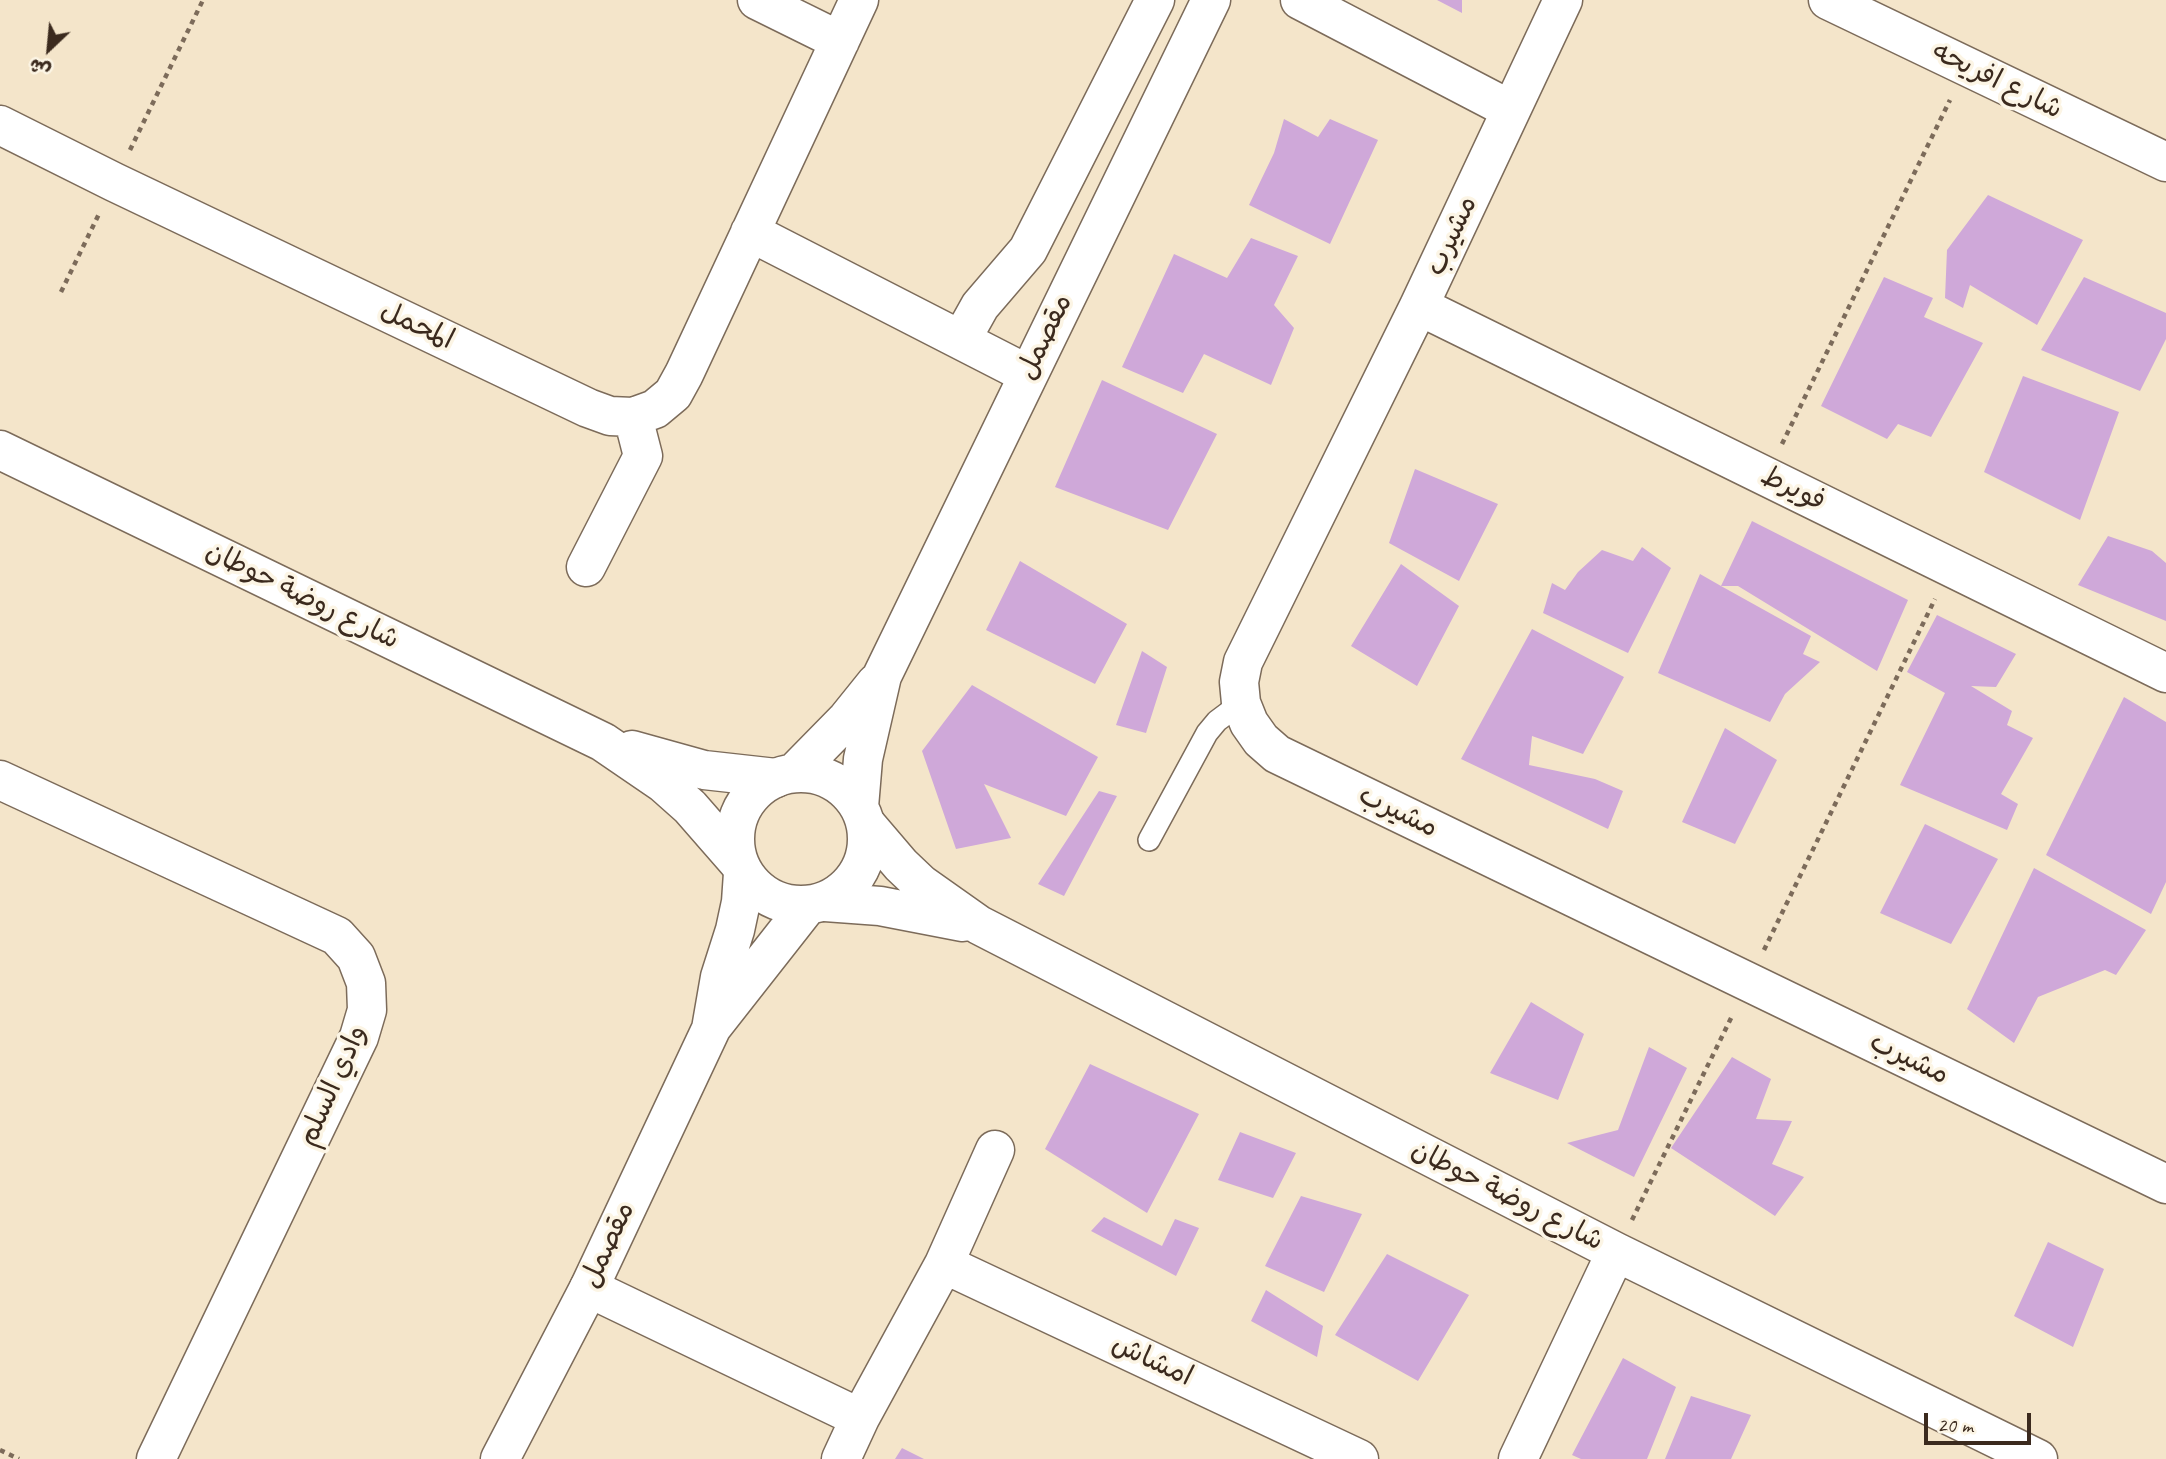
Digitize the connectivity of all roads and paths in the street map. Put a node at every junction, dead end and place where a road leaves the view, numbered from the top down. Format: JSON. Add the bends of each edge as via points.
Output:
{"nodes":[{"id":1,"x":757,"y":0,"type":"edge"},
{"id":2,"x":859,"y":0,"type":"edge"},
{"id":3,"x":1155,"y":0,"type":"edge"},
{"id":4,"x":1211,"y":0,"type":"edge"},
{"id":5,"x":1300,"y":0,"type":"edge"},
{"id":6,"x":1563,"y":0,"type":"edge"},
{"id":7,"x":1828,"y":0,"type":"edge"},
{"id":8,"x":839,"y":41,"type":"junction"},
{"id":9,"x":1966,"y":66,"type":"junction"},
{"id":10,"x":1511,"y":110,"type":"junction"},
{"id":11,"x":0,"y":125,"type":"edge"},
{"id":12,"x":2166,"y":162,"type":"edge"},
{"id":13,"x":750,"y":232,"type":"junction"},
{"id":14,"x":1419,"y":306,"type":"junction"},
{"id":15,"x":961,"y":340,"type":"junction"},
{"id":16,"x":1027,"y":374,"type":"junction"},
{"id":17,"x":633,"y":417,"type":"junction"},
{"id":18,"x":0,"y":450,"type":"edge"},
{"id":19,"x":1766,"y":476,"type":"junction"},
{"id":20,"x":586,"y":567,"type":"dead end"},
{"id":21,"x":1951,"y":567,"type":"junction"},
{"id":22,"x":2166,"y":673,"type":"edge"},
{"id":23,"x":881,"y":676,"type":"junction"},
{"id":24,"x":1241,"y":703,"type":"junction"},
{"id":25,"x":603,"y":742,"type":"junction"},
{"id":26,"x":785,"y":775,"type":"junction"},
{"id":27,"x":0,"y":780,"type":"edge"},
{"id":28,"x":862,"y":815,"type":"junction"},
{"id":29,"x":1149,"y":840,"type":"dead end"},
{"id":30,"x":741,"y":867,"type":"junction"},
{"id":31,"x":816,"y":904,"type":"junction"},
{"id":32,"x":979,"y":925,"type":"junction"},
{"id":33,"x":1749,"y":982,"type":"junction"},
{"id":34,"x":711,"y":1029,"type":"junction"},
{"id":35,"x":995,"y":1150,"type":"dead end"},
{"id":36,"x":2166,"y":1184,"type":"edge"},
{"id":37,"x":1616,"y":1252,"type":"junction"},
{"id":38,"x":944,"y":1264,"type":"junction"},
{"id":39,"x":589,"y":1288,"type":"junction"},
{"id":40,"x":860,"y":1418,"type":"junction"},
{"id":41,"x":0,"y":1450,"type":"edge"},
{"id":42,"x":19,"y":1459,"type":"edge"},
{"id":43,"x":156,"y":1459,"type":"edge"},
{"id":44,"x":500,"y":1459,"type":"edge"},
{"id":45,"x":841,"y":1459,"type":"edge"},
{"id":46,"x":1359,"y":1459,"type":"edge"},
{"id":47,"x":1518,"y":1459,"type":"edge"},
{"id":48,"x":2038,"y":1459,"type":"edge"}],
"edges":[{"from":1,"to":8,"type":"street"},
{"from":2,"to":8,"type":"street"},
{"from":3,"to":15,"type":"street","via":[[1028,250],[980,306]]},
{"from":4,"to":16,"type":"street","name":"مقصمل"},
{"from":5,"to":10,"type":"street"},
{"from":6,"to":10,"type":"street","name":"مشيرب"},
{"from":7,"to":9,"type":"street","name":"شارع افريحه"},
{"from":8,"to":13,"type":"street"},
{"from":9,"to":12,"type":"street","name":"شارع افريحه"},
{"from":9,"to":19,"type":"path"},
{"from":10,"to":14,"type":"street","name":"مشيرب"},
{"from":11,"to":17,"type":"street","name":"المحمل","via":[[588,408],[610,416]]},
{"from":13,"to":15,"type":"street"},
{"from":13,"to":17,"type":"street","via":[[673,394],[655,409]]},
{"from":14,"to":19,"type":"street","name":"فويرط"},
{"from":14,"to":24,"type":"street","name":"مشيرب","via":[[1243,662]]},
{"from":15,"to":16,"type":"street"},
{"from":16,"to":23,"type":"street","name":"مقصمل"},
{"from":17,"to":20,"type":"street","via":[[643,456]]},
{"from":18,"to":25,"type":"street","name":"شارع روضة حوطان"},
{"from":19,"to":21,"type":"street","name":"فويرط"},
{"from":21,"to":22,"type":"street","name":"فويرط"},
{"from":21,"to":33,"type":"path"},
{"from":23,"to":26,"type":"street","name":"مقصمل","via":[[847,719]]},
{"from":23,"to":28,"type":"street","name":"مقصمل","via":[[863,759]]},
{"from":24,"to":29,"type":"lane","via":[[1207,733]]},
{"from":24,"to":33,"type":"street","name":"مشيرب","via":[[1255,732],[1278,754]]},
{"from":25,"to":26,"type":"street","name":"شارع روضة حوطان","via":[[704,770]]},
{"from":25,"to":30,"type":"street","name":"شارع روضة حوطان","via":[[663,783]]},
{"from":26,"to":28,"type":"street","via":[[813,774],[831,780],[847,792]]},
{"from":26,"to":30,"type":"street","via":[[758,788],[736,822],[734,843]]},
{"from":27,"to":43,"type":"street","name":"وادي السلم","via":[[337,936],[356,957],[366,982],[368,1010],[359,1037]]},
{"from":28,"to":31,"type":"street","via":[[867,843],[864,862],[849,885]]},
{"from":28,"to":32,"type":"street","name":"شارع روضة حوطان","via":[[901,866]]},
{"from":30,"to":31,"type":"street","via":[[755,888],[770,898],[788,905]]},
{"from":30,"to":34,"type":"street","name":"مقصمل","via":[[741,902]]},
{"from":31,"to":32,"type":"street","name":"شارع روضة حوطان","via":[[880,906]]},
{"from":31,"to":34,"type":"street","name":"مقصمل"},
{"from":32,"to":37,"type":"street","name":"شارع روضة حوطان"},
{"from":33,"to":36,"type":"street","name":"مشيرب"},
{"from":33,"to":37,"type":"path"},
{"from":34,"to":39,"type":"street","name":"مقصمل"},
{"from":35,"to":38,"type":"street"},
{"from":37,"to":47,"type":"street"},
{"from":37,"to":48,"type":"street","name":"شارع روضة حوطان"},
{"from":38,"to":40,"type":"street"},
{"from":38,"to":46,"type":"street","name":"امشاش"},
{"from":39,"to":40,"type":"street"},
{"from":39,"to":44,"type":"street","name":"مقصمل"},
{"from":40,"to":45,"type":"street"},
{"from":41,"to":42,"type":"path"}]}
